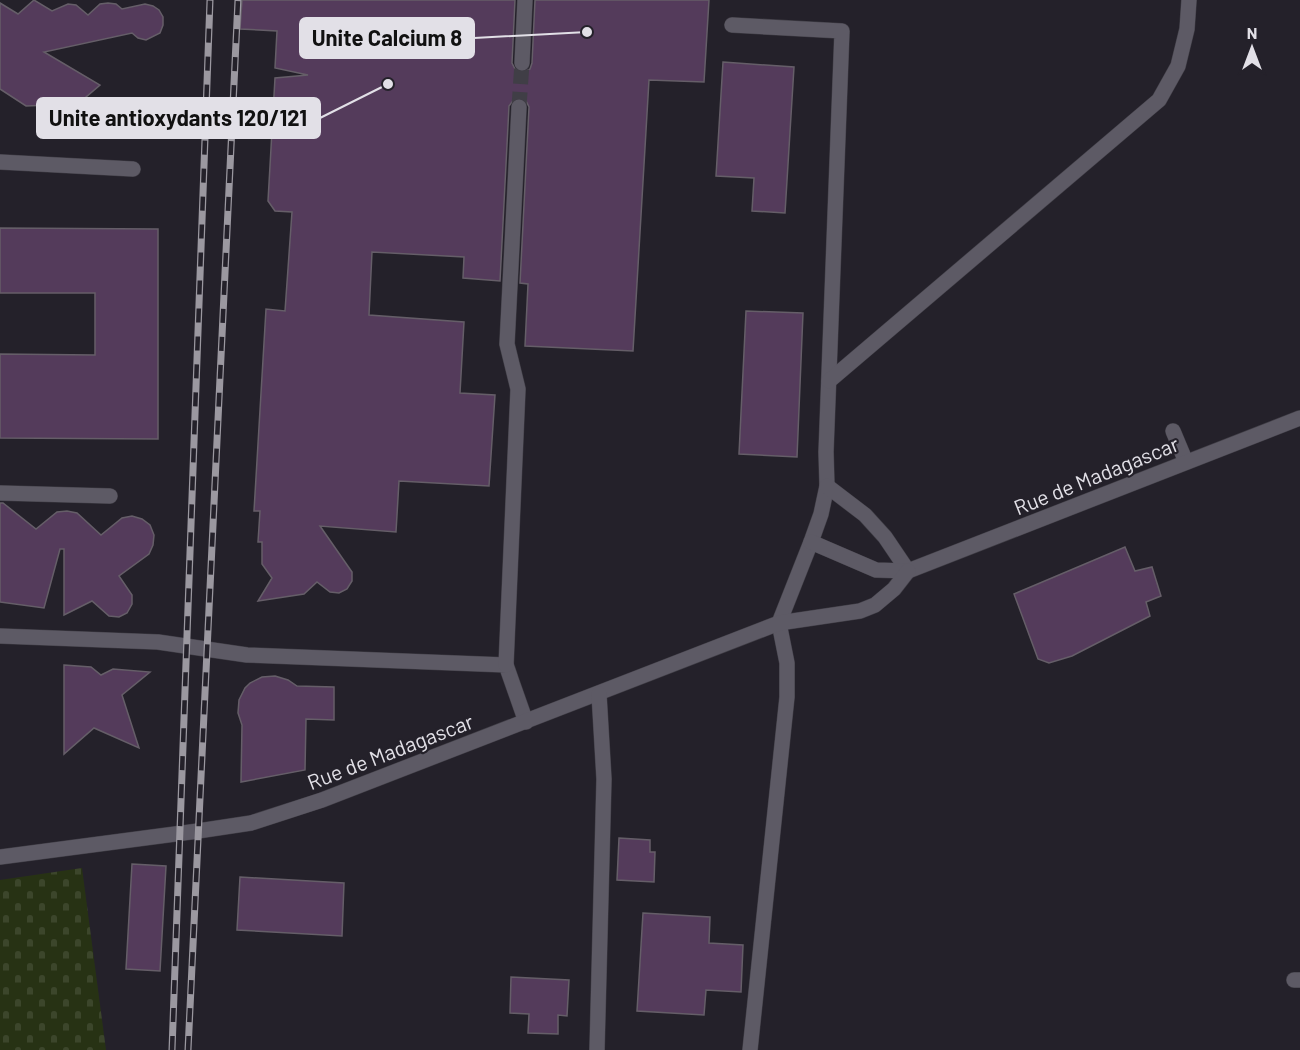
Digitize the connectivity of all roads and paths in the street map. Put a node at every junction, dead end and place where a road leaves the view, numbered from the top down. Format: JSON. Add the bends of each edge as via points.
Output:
{"nodes":[{"id":1,"x":525,"y":0,"type":"edge"},
{"id":2,"x":1189,"y":0,"type":"edge"},
{"id":3,"x":732,"y":25,"type":"dead end"},
{"id":4,"x":522,"y":63,"type":"tunnel mouth"},
{"id":5,"x":519,"y":107,"type":"tunnel mouth"},
{"id":6,"x":0,"y":162,"type":"edge"},
{"id":7,"x":133,"y":169,"type":"dead end"},
{"id":8,"x":829,"y":381,"type":"junction"},
{"id":9,"x":1300,"y":418,"type":"edge"},
{"id":10,"x":1173,"y":431,"type":"dead end"},
{"id":11,"x":1186,"y":462,"type":"junction"},
{"id":12,"x":827,"y":486,"type":"junction"},
{"id":13,"x":0,"y":493,"type":"edge"},
{"id":14,"x":110,"y":496,"type":"dead end"},
{"id":15,"x":811,"y":542,"type":"junction"},
{"id":16,"x":908,"y":571,"type":"junction"},
{"id":17,"x":779,"y":623,"type":"junction"},
{"id":18,"x":0,"y":636,"type":"edge"},
{"id":19,"x":506,"y":665,"type":"junction"},
{"id":20,"x":599,"y":694,"type":"junction"},
{"id":21,"x":526,"y":722,"type":"junction"},
{"id":22,"x":0,"y":856,"type":"edge"},
{"id":23,"x":597,"y":1050,"type":"edge"},
{"id":24,"x":750,"y":1050,"type":"edge"}],
"edges":[{"from":1,"to":4,"type":"street"},
{"from":2,"to":8,"type":"street","via":[[1178,66],[1159,100]]},
{"from":3,"to":8,"type":"street","via":[[842,31]]},
{"from":5,"to":19,"type":"street","via":[[507,344],[519,389]]},
{"from":6,"to":7,"type":"street"},
{"from":8,"to":12,"type":"street"},
{"from":9,"to":11,"type":"street","name":"Rue de Madagascar"},
{"from":10,"to":11,"type":"street"},
{"from":11,"to":16,"type":"street","name":"Rue de Madagascar"},
{"from":12,"to":15,"type":"street"},
{"from":12,"to":16,"type":"street","via":[[865,515]]},
{"from":13,"to":14,"type":"street"},
{"from":15,"to":16,"type":"street","name":"Rue de Madagascar","via":[[876,570]]},
{"from":15,"to":17,"type":"street"},
{"from":16,"to":17,"type":"street","name":"Rue de Madagascar","via":[[875,605],[847,614]]},
{"from":17,"to":20,"type":"street","name":"Rue de Madagascar"},
{"from":17,"to":24,"type":"street","via":[[787,663],[787,697]]},
{"from":18,"to":19,"type":"street","via":[[158,642],[247,655]]},
{"from":19,"to":21,"type":"street"},
{"from":20,"to":21,"type":"street","name":"Rue de Madagascar"},
{"from":20,"to":23,"type":"street","via":[[604,779]]},
{"from":21,"to":22,"type":"street","name":"Rue de Madagascar","via":[[251,823]]}]}
